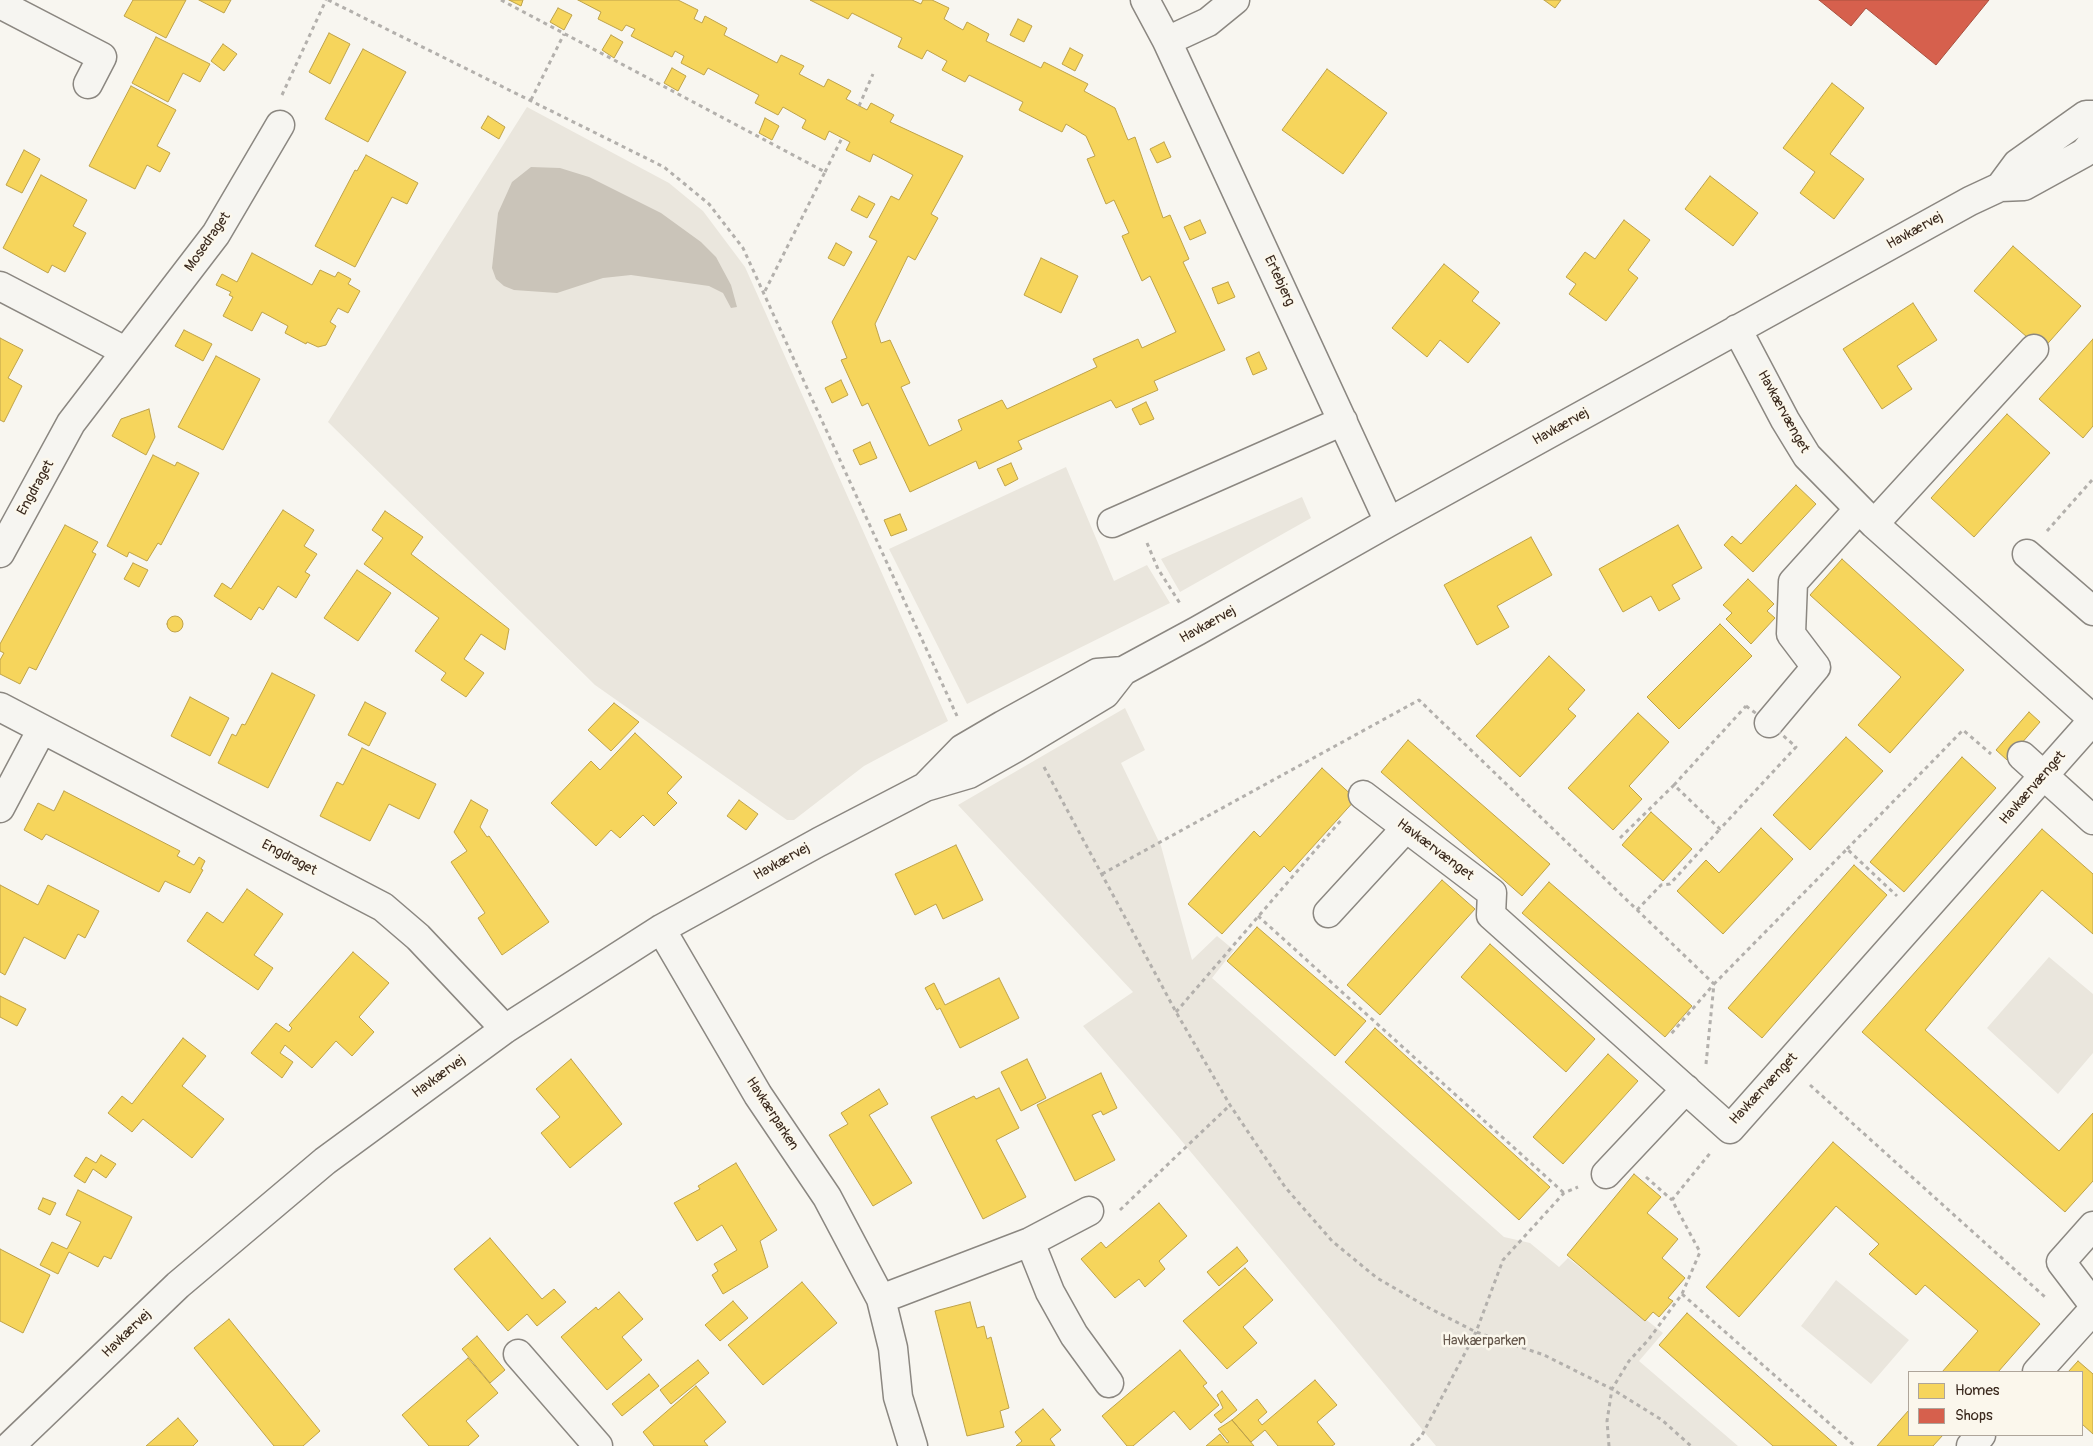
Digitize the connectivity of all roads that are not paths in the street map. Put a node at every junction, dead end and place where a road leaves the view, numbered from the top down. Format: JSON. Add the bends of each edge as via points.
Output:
{"nodes":[{"id":1,"x":1145,"y":0,"type":"edge"},
{"id":2,"x":1235,"y":0,"type":"edge"},
{"id":3,"x":0,"y":4,"type":"edge"},
{"id":4,"x":1167,"y":41,"type":"junction"},
{"id":5,"x":88,"y":84,"type":"dead end"},
{"id":6,"x":2093,"y":115,"type":"edge"},
{"id":7,"x":280,"y":125,"type":"road end"},
{"id":8,"x":2093,"y":142,"type":"edge"},
{"id":9,"x":2000,"y":187,"type":"junction"},
{"id":10,"x":0,"y":286,"type":"edge"},
{"id":11,"x":1738,"y":330,"type":"junction"},
{"id":12,"x":2034,"y":348,"type":"dead end"},
{"id":13,"x":126,"y":351,"type":"junction"},
{"id":14,"x":1343,"y":421,"type":"junction"},
{"id":15,"x":72,"y":423,"type":"joint"},
{"id":16,"x":1866,"y":517,"type":"junction"},
{"id":17,"x":1123,"y":518,"type":"road end"},
{"id":18,"x":1389,"y":522,"type":"junction"},
{"id":19,"x":0,"y":552,"type":"edge"},
{"id":20,"x":2027,"y":554,"type":"road end"},
{"id":21,"x":2093,"y":611,"type":"edge"},
{"id":22,"x":0,"y":707,"type":"edge"},
{"id":23,"x":2093,"y":720,"type":"edge"},
{"id":24,"x":1769,"y":723,"type":"road end"},
{"id":25,"x":42,"y":729,"type":"junction"},
{"id":26,"x":2022,"y":756,"type":"dead end"},
{"id":27,"x":2038,"y":783,"type":"junction"},
{"id":28,"x":1363,"y":794,"type":"road end"},
{"id":29,"x":0,"y":808,"type":"edge"},
{"id":30,"x":2093,"y":820,"type":"edge"},
{"id":31,"x":1406,"y":828,"type":"junction"},
{"id":32,"x":1328,"y":913,"type":"dead end"},
{"id":33,"x":661,"y":929,"type":"junction"},
{"id":34,"x":505,"y":1029,"type":"junction"},
{"id":35,"x":1694,"y":1096,"type":"junction"},
{"id":36,"x":1606,"y":1174,"type":"road end"},
{"id":37,"x":1089,"y":1212,"type":"road end"},
{"id":38,"x":2093,"y":1226,"type":"edge"},
{"id":39,"x":1030,"y":1242,"type":"junction"},
{"id":40,"x":882,"y":1299,"type":"junction"},
{"id":41,"x":2093,"y":1304,"type":"edge"},
{"id":42,"x":2088,"y":1326,"type":"edge"},
{"id":43,"x":518,"y":1354,"type":"dead end"},
{"id":44,"x":2038,"y":1371,"type":"edge"},
{"id":45,"x":1109,"y":1384,"type":"dead end"},
{"id":46,"x":1980,"y":1436,"type":"edge"},
{"id":47,"x":25,"y":1441,"type":"edge"},
{"id":48,"x":904,"y":1444,"type":"edge"},
{"id":49,"x":598,"y":1446,"type":"edge"},
{"id":50,"x":1971,"y":1446,"type":"edge"}],
"edges":[{"from":1,"to":4,"type":"street","name":"Ertebjerg"},
{"from":2,"to":4,"type":"street","via":[[1208,22]]},
{"from":3,"to":5,"type":"street","via":[[102,56]]},
{"from":4,"to":14,"type":"street","name":"Ertebjerg"},
{"from":6,"to":9,"type":"street","name":"Havkærvej","via":[[2086,115],[2018,164]]},
{"from":7,"to":13,"type":"street","name":"Mosedraget","via":[[216,234]]},
{"from":8,"to":9,"type":"street","name":"Havkærvej","via":[[2084,153],[2024,186]]},
{"from":9,"to":11,"type":"street","name":"Havkærvej"},
{"from":10,"to":13,"type":"street"},
{"from":11,"to":16,"type":"street","name":"Havkærvænget","via":[[1807,456]]},
{"from":11,"to":18,"type":"street","name":"Havkærvej"},
{"from":12,"to":16,"type":"street"},
{"from":13,"to":15,"type":"street","name":"Mosedraget"},
{"from":14,"to":17,"type":"street"},
{"from":14,"to":18,"type":"street","name":"Ertebjerg"},
{"from":15,"to":19,"type":"street","name":"Engdraget"},
{"from":16,"to":23,"type":"street","name":"Havkærvænget"},
{"from":16,"to":24,"type":"street","via":[[1793,582],[1791,634],[1816,667]]},
{"from":18,"to":33,"type":"street","name":"Havkærvej","via":[[1123,671],[1097,673],[1003,724],[962,749],[925,787]]},
{"from":20,"to":21,"type":"street"},
{"from":22,"to":25,"type":"street","name":"Engdraget"},
{"from":23,"to":27,"type":"street","name":"Havkærvænget"},
{"from":25,"to":29,"type":"street"},
{"from":25,"to":34,"type":"street","name":"Engdraget","via":[[383,907],[418,937]]},
{"from":26,"to":27,"type":"street"},
{"from":27,"to":30,"type":"street"},
{"from":27,"to":35,"type":"street","name":"Havkærvænget","via":[[1730,1129]]},
{"from":28,"to":31,"type":"street","name":"Havkærvænget"},
{"from":31,"to":32,"type":"street"},
{"from":31,"to":35,"type":"street","name":"Havkærvænget","via":[[1492,893],[1491,916]]},
{"from":33,"to":34,"type":"street","name":"Havkærvej"},
{"from":33,"to":40,"type":"street","name":"Havkærparken","via":[[758,1095],[827,1197]]},
{"from":34,"to":47,"type":"street","name":"Havkærvej","via":[[324,1161],[178,1285]]},
{"from":35,"to":36,"type":"street"},
{"from":37,"to":39,"type":"street"},
{"from":38,"to":41,"type":"street","via":[[2061,1262]]},
{"from":39,"to":40,"type":"street"},
{"from":39,"to":45,"type":"street","via":[[1050,1292],[1074,1335]]},
{"from":40,"to":48,"type":"street","name":"Havkærparken","via":[[892,1348]]},
{"from":42,"to":44,"type":"street"},
{"from":43,"to":49,"type":"street"},
{"from":46,"to":50,"type":"street"}]}
